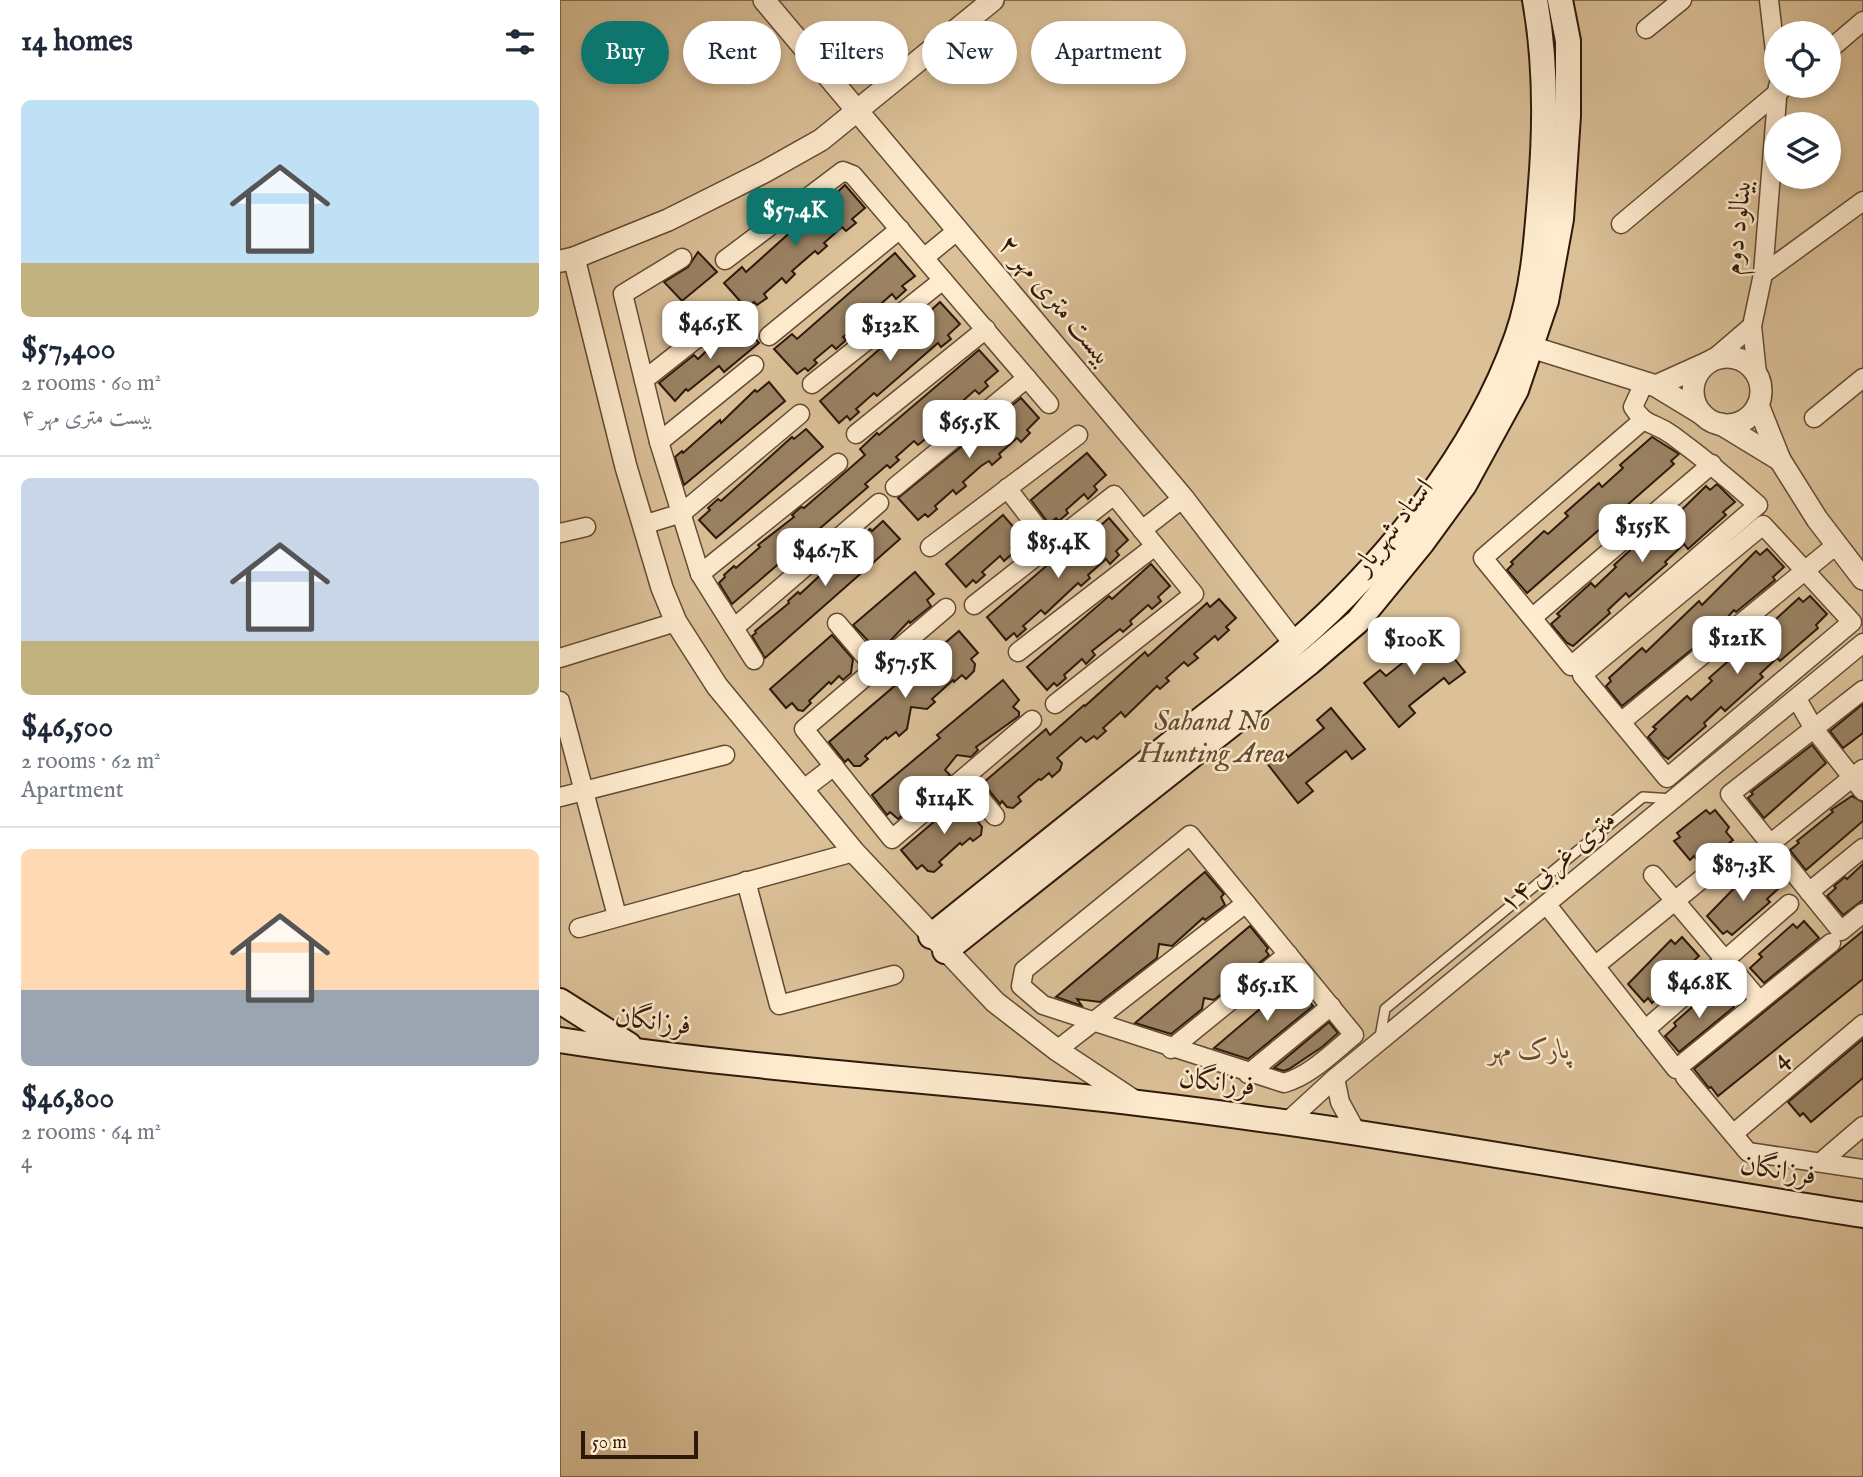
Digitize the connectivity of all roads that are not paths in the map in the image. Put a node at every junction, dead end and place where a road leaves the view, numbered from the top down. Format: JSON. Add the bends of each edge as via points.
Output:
{"nodes":[{"id":1,"x":764,"y":0,"type":"edge"},
{"id":2,"x":992,"y":0,"type":"edge"},
{"id":3,"x":1535,"y":0,"type":"edge"},
{"id":4,"x":1560,"y":0,"type":"edge"},
{"id":5,"x":1682,"y":0,"type":"edge"},
{"id":6,"x":1769,"y":0,"type":"edge"},
{"id":7,"x":1771,"y":21,"type":"edge"},
{"id":8,"x":1863,"y":21,"type":"edge"},
{"id":9,"x":1646,"y":29,"type":"dead end"},
{"id":10,"x":1841,"y":40,"type":"edge"},
{"id":11,"x":1769,"y":98,"type":"edge"},
{"id":12,"x":1780,"y":98,"type":"edge"},
{"id":13,"x":858,"y":109,"type":"junction"},
{"id":14,"x":1863,"y":201,"type":"edge"},
{"id":15,"x":1622,"y":224,"type":"dead end"},
{"id":16,"x":900,"y":229,"type":"junction"},
{"id":17,"x":958,"y":230,"type":"junction"},
{"id":18,"x":925,"y":257,"type":"junction"},
{"id":19,"x":682,"y":258,"type":"dead end"},
{"id":20,"x":567,"y":260,"type":"edge"},
{"id":21,"x":725,"y":260,"type":"dead end"},
{"id":22,"x":1763,"y":274,"type":"junction"},
{"id":23,"x":943,"y":280,"type":"junction"},
{"id":24,"x":725,"y":316,"type":"dead end"},
{"id":25,"x":1752,"y":326,"type":"junction"},
{"id":26,"x":986,"y":329,"type":"junction"},
{"id":27,"x":769,"y":336,"type":"dead end"},
{"id":28,"x":1531,"y":347,"type":"junction"},
{"id":29,"x":1709,"y":363,"type":"junction"},
{"id":30,"x":754,"y":365,"type":"dead end"},
{"id":31,"x":1757,"y":373,"type":"junction"},
{"id":32,"x":1027,"y":378,"type":"junction"},
{"id":33,"x":1863,"y":378,"type":"edge"},
{"id":34,"x":644,"y":380,"type":"junction"},
{"id":35,"x":812,"y":384,"type":"dead end"},
{"id":36,"x":1650,"y":384,"type":"junction"},
{"id":37,"x":1049,"y":404,"type":"dead end"},
{"id":38,"x":1758,"y":405,"type":"junction"},
{"id":39,"x":800,"y":414,"type":"dead end"},
{"id":40,"x":1702,"y":414,"type":"junction"},
{"id":41,"x":1814,"y":418,"type":"dead end"},
{"id":42,"x":1642,"y":421,"type":"junction"},
{"id":43,"x":1721,"y":424,"type":"junction"},
{"id":44,"x":856,"y":434,"type":"dead end"},
{"id":45,"x":1078,"y":435,"type":"dead end"},
{"id":46,"x":659,"y":442,"type":"junction"},
{"id":47,"x":1780,"y":460,"type":"junction"},
{"id":48,"x":838,"y":463,"type":"dead end"},
{"id":49,"x":1712,"y":464,"type":"junction"},
{"id":50,"x":895,"y":487,"type":"dead end"},
{"id":51,"x":1007,"y":488,"type":"junction"},
{"id":52,"x":1183,"y":498,"type":"junction"},
{"id":53,"x":879,"y":503,"type":"dead end"},
{"id":54,"x":682,"y":513,"type":"junction"},
{"id":55,"x":643,"y":525,"type":"junction"},
{"id":56,"x":586,"y":527,"type":"dead end"},
{"id":57,"x":1142,"y":530,"type":"junction"},
{"id":58,"x":560,"y":533,"type":"edge"},
{"id":59,"x":1051,"y":545,"type":"junction"},
{"id":60,"x":1836,"y":545,"type":"junction"},
{"id":61,"x":1155,"y":546,"type":"junction"},
{"id":62,"x":930,"y":547,"type":"dead end"},
{"id":63,"x":1803,"y":569,"type":"junction"},
{"id":64,"x":700,"y":574,"type":"junction"},
{"id":65,"x":1863,"y":579,"type":"edge"},
{"id":66,"x":975,"y":605,"type":"dead end"},
{"id":67,"x":946,"y":608,"type":"dead end"},
{"id":68,"x":1533,"y":617,"type":"junction"},
{"id":69,"x":676,"y":622,"type":"junction"},
{"id":70,"x":837,"y":623,"type":"dead end"},
{"id":71,"x":734,"y":628,"type":"junction"},
{"id":72,"x":1863,"y":643,"type":"edge"},
{"id":73,"x":1018,"y":652,"type":"dead end"},
{"id":74,"x":1302,"y":653,"type":"junction"},
{"id":75,"x":560,"y":658,"type":"edge"},
{"id":76,"x":754,"y":660,"type":"dead end"},
{"id":77,"x":876,"y":668,"type":"junction"},
{"id":78,"x":1863,"y":690,"type":"edge"},
{"id":79,"x":1797,"y":699,"type":"junction"},
{"id":80,"x":560,"y":701,"type":"edge"},
{"id":81,"x":1055,"y":704,"type":"dead end"},
{"id":82,"x":1032,"y":720,"type":"dead end"},
{"id":83,"x":1621,"y":722,"type":"junction"},
{"id":84,"x":1814,"y":729,"type":"junction"},
{"id":85,"x":725,"y":755,"type":"dead end"},
{"id":86,"x":834,"y":766,"type":"junction"},
{"id":87,"x":964,"y":778,"type":"junction"},
{"id":88,"x":1859,"y":779,"type":"edge"},
{"id":89,"x":804,"y":789,"type":"junction"},
{"id":90,"x":584,"y":791,"type":"junction"},
{"id":91,"x":560,"y":797,"type":"edge"},
{"id":92,"x":1675,"y":799,"type":"junction"},
{"id":93,"x":995,"y":816,"type":"dead end"},
{"id":94,"x":1770,"y":844,"type":"junction"},
{"id":95,"x":1863,"y":848,"type":"edge"},
{"id":96,"x":854,"y":852,"type":"junction"},
{"id":97,"x":1730,"y":856,"type":"dead end"},
{"id":98,"x":1653,"y":876,"type":"dead end"},
{"id":99,"x":746,"y":881,"type":"junction"},
{"id":100,"x":1809,"y":892,"type":"junction"},
{"id":101,"x":1674,"y":901,"type":"junction"},
{"id":102,"x":1246,"y":903,"type":"junction"},
{"id":103,"x":1789,"y":904,"type":"dead end"},
{"id":104,"x":1547,"y":905,"type":"junction"},
{"id":105,"x":1863,"y":913,"type":"edge"},
{"id":106,"x":617,"y":916,"type":"junction"},
{"id":107,"x":579,"y":928,"type":"dead end"},
{"id":108,"x":1831,"y":943,"type":"dead end"},
{"id":109,"x":938,"y":944,"type":"junction"},
{"id":110,"x":1288,"y":954,"type":"junction"},
{"id":111,"x":1725,"y":960,"type":"junction"},
{"id":112,"x":1595,"y":967,"type":"junction"},
{"id":113,"x":894,"y":975,"type":"dead end"},
{"id":114,"x":1759,"y":1000,"type":"junction"},
{"id":115,"x":560,"y":1001,"type":"edge"},
{"id":116,"x":1331,"y":1006,"type":"junction"},
{"id":117,"x":1093,"y":1023,"type":"junction"},
{"id":118,"x":1863,"y":1024,"type":"edge"},
{"id":119,"x":1645,"y":1030,"type":"junction"},
{"id":120,"x":560,"y":1040,"type":"edge"},
{"id":121,"x":1380,"y":1042,"type":"junction"},
{"id":122,"x":1171,"y":1049,"type":"junction"},
{"id":123,"x":1057,"y":1050,"type":"junction"},
{"id":124,"x":642,"y":1053,"type":"junction"},
{"id":125,"x":1248,"y":1074,"type":"junction"},
{"id":126,"x":1685,"y":1076,"type":"dead end"},
{"id":127,"x":1335,"y":1079,"type":"junction"},
{"id":128,"x":1137,"y":1103,"type":"junction"},
{"id":129,"x":1287,"y":1122,"type":"junction"},
{"id":130,"x":1863,"y":1126,"type":"edge"},
{"id":131,"x":1733,"y":1134,"type":"junction"},
{"id":132,"x":1358,"y":1135,"type":"junction"},
{"id":133,"x":1821,"y":1162,"type":"junction"},
{"id":134,"x":1863,"y":1169,"type":"edge"},
{"id":135,"x":1863,"y":1215,"type":"edge"}],
"edges":[{"from":1,"to":13,"type":"street","name":"بیست متری مهر ۲"},
{"from":2,"to":13,"type":"street"},
{"from":3,"to":74,"type":"main road","name":"استاد شهریار","via":[[1546,120],[1534,272],[1518,335],[1500,381],[1422,509]]},
{"from":4,"to":28,"type":"main road","name":"استاد شهریار","via":[[1568,41],[1561,219],[1546,301]]},
{"from":5,"to":9,"type":"street"},
{"from":6,"to":7,"type":"street"},
{"from":8,"to":10,"type":"street"},
{"from":11,"to":15,"type":"street"},
{"from":12,"to":22,"type":"street","name":"بینالود دوم"},
{"from":13,"to":17,"type":"street","name":"بیست متری مهر ۲"},
{"from":13,"to":20,"type":"street","via":[[821,140],[764,172],[668,220]]},
{"from":14,"to":22,"type":"street"},
{"from":16,"to":18,"type":"street"},
{"from":16,"to":21,"type":"street","via":[[853,175],[843,172]]},
{"from":16,"to":27,"type":"street"},
{"from":17,"to":18,"type":"street"},
{"from":17,"to":52,"type":"street","name":"بیست متری مهر ۲"},
{"from":18,"to":23,"type":"street"},
{"from":19,"to":34,"type":"street","via":[[623,294]]},
{"from":20,"to":55,"type":"street"},
{"from":22,"to":25,"type":"street","name":"بینالود دوم"},
{"from":23,"to":26,"type":"street"},
{"from":23,"to":35,"type":"street"},
{"from":24,"to":34,"type":"street"},
{"from":25,"to":29,"type":"street"},
{"from":25,"to":31,"type":"street","name":"بینالود دوم"},
{"from":26,"to":32,"type":"street"},
{"from":26,"to":44,"type":"street"},
{"from":28,"to":36,"type":"street"},
{"from":28,"to":74,"type":"main road","name":"استاد شهریار","via":[[1516,390],[1464,485],[1421,544],[1358,621]]},
{"from":29,"to":31,"type":"street","via":[[1740,359]]},
{"from":29,"to":36,"type":"street"},
{"from":29,"to":40,"type":"street","via":[[1694,382],[1693,393]]},
{"from":30,"to":46,"type":"street"},
{"from":31,"to":38,"type":"street","via":[[1761,384]]},
{"from":32,"to":37,"type":"street"},
{"from":32,"to":50,"type":"street"},
{"from":33,"to":41,"type":"street"},
{"from":34,"to":46,"type":"street"},
{"from":36,"to":40,"type":"street"},
{"from":36,"to":42,"type":"street","via":[[1633,407]]},
{"from":38,"to":43,"type":"street","via":[[1743,421]]},
{"from":38,"to":47,"type":"street"},
{"from":39,"to":54,"type":"street"},
{"from":40,"to":43,"type":"street"},
{"from":42,"to":49,"type":"street","via":[[1666,430]]},
{"from":42,"to":68,"type":"street","via":[[1483,558]]},
{"from":43,"to":47,"type":"street"},
{"from":45,"to":51,"type":"street"},
{"from":46,"to":54,"type":"street"},
{"from":47,"to":60,"type":"street"},
{"from":48,"to":64,"type":"street"},
{"from":49,"to":68,"type":"street"},
{"from":49,"to":68,"type":"street","via":[[1758,505],[1571,666]]},
{"from":51,"to":59,"type":"street"},
{"from":51,"to":62,"type":"street"},
{"from":52,"to":57,"type":"street"},
{"from":52,"to":74,"type":"street","name":"بیست متری مهر ۲"},
{"from":53,"to":71,"type":"street"},
{"from":54,"to":55,"type":"street"},
{"from":54,"to":64,"type":"street"},
{"from":55,"to":69,"type":"street"},
{"from":56,"to":58,"type":"street"},
{"from":57,"to":59,"type":"street","via":[[1114,495]]},
{"from":57,"to":61,"type":"street"},
{"from":59,"to":66,"type":"street"},
{"from":60,"to":63,"type":"street"},
{"from":60,"to":65,"type":"street"},
{"from":61,"to":73,"type":"street"},
{"from":61,"to":81,"type":"street","via":[[1194,594]]},
{"from":63,"to":83,"type":"street"},
{"from":63,"to":83,"type":"street","via":[[1763,525],[1582,675]]},
{"from":63,"to":83,"type":"street","via":[[1852,622],[1842,631],[1667,778]]},
{"from":64,"to":71,"type":"street"},
{"from":67,"to":77,"type":"street"},
{"from":69,"to":75,"type":"street"},
{"from":69,"to":89,"type":"street","via":[[716,686]]},
{"from":70,"to":77,"type":"street"},
{"from":71,"to":76,"type":"street"},
{"from":72,"to":79,"type":"street","name":"۱۴ متری غربی"},
{"from":74,"to":109,"type":"main road","name":"استاد شهریار"},
{"from":77,"to":86,"type":"street","via":[[804,729]]},
{"from":78,"to":84,"type":"street"},
{"from":79,"to":84,"type":"street"},
{"from":79,"to":92,"type":"street","name":"۱۴ متری غربی"},
{"from":80,"to":90,"type":"street"},
{"from":82,"to":87,"type":"street"},
{"from":84,"to":88,"type":"street"},
{"from":84,"to":94,"type":"street","via":[[1730,794]]},
{"from":85,"to":90,"type":"street"},
{"from":86,"to":87,"type":"street","via":[[892,839]]},
{"from":86,"to":89,"type":"street"},
{"from":87,"to":93,"type":"street"},
{"from":88,"to":94,"type":"street"},
{"from":89,"to":96,"type":"street"},
{"from":90,"to":91,"type":"street"},
{"from":90,"to":106,"type":"street"},
{"from":92,"to":104,"type":"street","name":"۱۴ متری غربی"},
{"from":92,"to":121,"type":"lane","via":[[1643,797],[1385,1009]]},
{"from":94,"to":100,"type":"street"},
{"from":95,"to":100,"type":"street"},
{"from":96,"to":99,"type":"street"},
{"from":96,"to":109,"type":"street"},
{"from":97,"to":101,"type":"street"},
{"from":98,"to":101,"type":"street"},
{"from":99,"to":106,"type":"street"},
{"from":99,"to":113,"type":"street","via":[[779,1005]]},
{"from":100,"to":105,"type":"street","via":[[1841,931]]},
{"from":101,"to":111,"type":"street"},
{"from":101,"to":112,"type":"street"},
{"from":102,"to":110,"type":"street"},
{"from":102,"to":117,"type":"street"},
{"from":102,"to":117,"type":"street","via":[[1190,835],[1024,970],[1021,986],[1043,1006]]},
{"from":103,"to":111,"type":"street"},
{"from":104,"to":112,"type":"street"},
{"from":104,"to":121,"type":"street","name":"۱۴ متری غربی"},
{"from":106,"to":107,"type":"street"},
{"from":108,"to":114,"type":"street"},
{"from":109,"to":123,"type":"street","via":[[995,1002]]},
{"from":110,"to":116,"type":"street"},
{"from":110,"to":122,"type":"street"},
{"from":111,"to":114,"type":"street"},
{"from":111,"to":119,"type":"street"},
{"from":112,"to":119,"type":"street"},
{"from":114,"to":119,"type":"street","via":[[1676,1069]]},
{"from":115,"to":124,"type":"main road"},
{"from":116,"to":125,"type":"street"},
{"from":116,"to":125,"type":"street","via":[[1354,1035],[1290,1082]]},
{"from":117,"to":122,"type":"street"},
{"from":117,"to":123,"type":"street"},
{"from":118,"to":131,"type":"street","name":"4"},
{"from":120,"to":124,"type":"main road","name":"فرزانگان"},
{"from":121,"to":127,"type":"street","name":"۱۴ متری غربی"},
{"from":122,"to":125,"type":"street"},
{"from":123,"to":128,"type":"street"},
{"from":124,"to":128,"type":"main road","name":"فرزانگان"},
{"from":126,"to":131,"type":"street"},
{"from":127,"to":129,"type":"street","name":"۱۴ متری غربی"},
{"from":127,"to":132,"type":"street","via":[[1340,1102]]},
{"from":128,"to":129,"type":"main road","name":"فرزانگان"},
{"from":129,"to":132,"type":"main road","name":"فرزانگان"},
{"from":130,"to":133,"type":"street"},
{"from":131,"to":133,"type":"street","via":[[1748,1152]]},
{"from":132,"to":135,"type":"main road","name":"فرزانگان"},
{"from":133,"to":134,"type":"street"}]}
